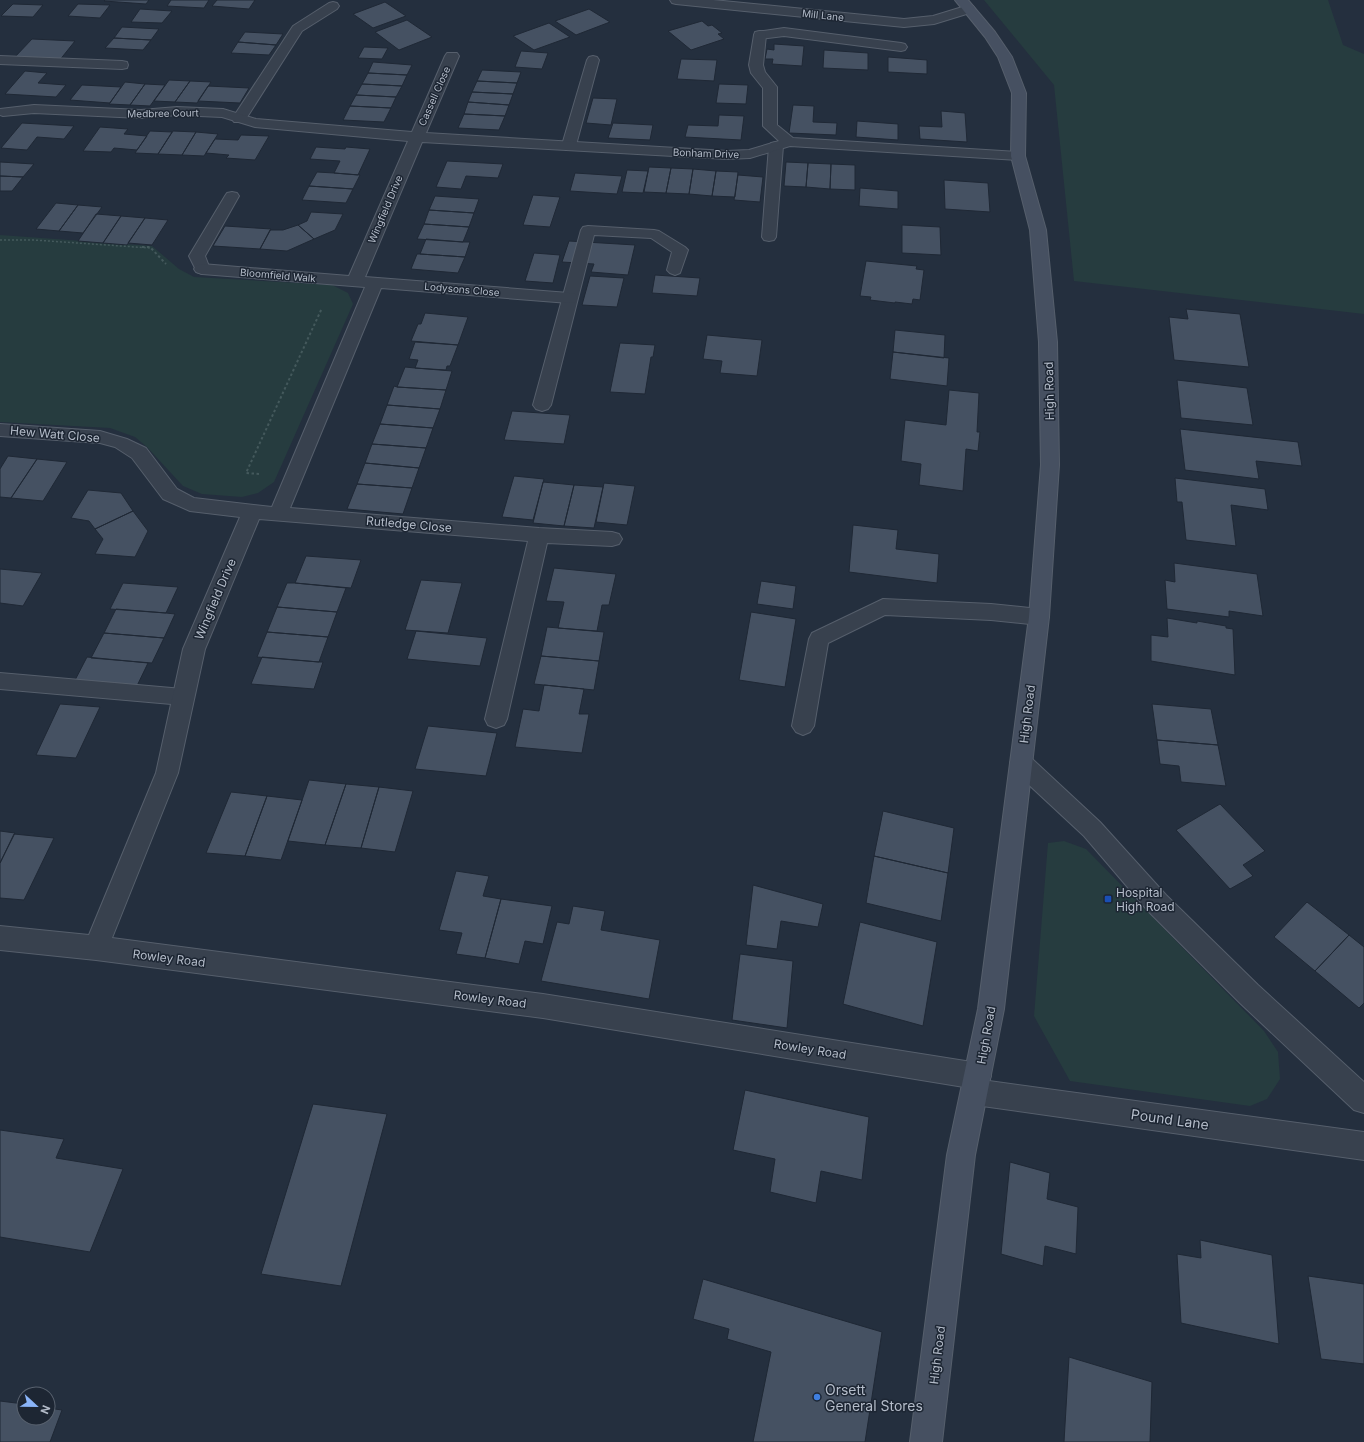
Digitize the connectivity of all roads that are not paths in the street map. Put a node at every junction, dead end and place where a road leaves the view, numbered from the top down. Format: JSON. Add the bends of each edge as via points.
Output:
{"nodes":[{"id":1,"x":676,"y":0,"type":"edge"},
{"id":2,"x":965,"y":5,"type":"edge"},
{"id":3,"x":333,"y":6,"type":"dead end"},
{"id":4,"x":760,"y":35,"type":"joint"},
{"id":5,"x":901,"y":47,"type":"dead end"},
{"id":6,"x":452,"y":56,"type":"dead end"},
{"id":7,"x":0,"y":60,"type":"edge"},
{"id":8,"x":593,"y":60,"type":"dead end"},
{"id":9,"x":122,"y":65,"type":"dead end"},
{"id":10,"x":1,"y":112,"type":"edge"},
{"id":11,"x":239,"y":119,"type":"junction"},
{"id":12,"x":416,"y":137,"type":"junction"},
{"id":13,"x":783,"y":144,"type":"junction"},
{"id":14,"x":569,"y":145,"type":"junction"},
{"id":15,"x":1018,"y":156,"type":"junction"},
{"id":16,"x":232,"y":196,"type":"dead end"},
{"id":17,"x":769,"y":237,"type":"dead end"},
{"id":18,"x":202,"y":269,"type":"joint"},
{"id":19,"x":675,"y":270,"type":"dead end"},
{"id":20,"x":365,"y":282,"type":"junction"},
{"id":21,"x":569,"y":298,"type":"junction"},
{"id":22,"x":542,"y":405,"type":"dead end"},
{"id":23,"x":0,"y":430,"type":"edge"},
{"id":24,"x":252,"y":512,"type":"junction"},
{"id":25,"x":278,"y":514,"type":"junction"},
{"id":26,"x":539,"y":535,"type":"junction"},
{"id":27,"x":612,"y":539,"type":"dead end"},
{"id":28,"x":1039,"y":617,"type":"junction"},
{"id":29,"x":0,"y":681,"type":"edge"},
{"id":30,"x":183,"y":698,"type":"junction"},
{"id":31,"x":496,"y":719,"type":"dead end"},
{"id":32,"x":803,"y":726,"type":"dead end"},
{"id":33,"x":1021,"y":763,"type":"junction"},
{"id":34,"x":0,"y":938,"type":"edge"},
{"id":35,"x":96,"y":948,"type":"junction"},
{"id":36,"x":977,"y":1084,"type":"junction"},
{"id":37,"x":1364,"y":1100,"type":"edge"},
{"id":38,"x":1364,"y":1146,"type":"edge"},
{"id":39,"x":926,"y":1442,"type":"edge"}],
"edges":[{"from":1,"to":2,"type":"street","name":"Mill Lane","via":[[904,23],[934,20]]},
{"from":2,"to":15,"type":"main road","name":"High Road","via":[[1005,58],[1019,93]]},
{"from":3,"to":11,"type":"lane","via":[[297,29]]},
{"from":4,"to":5,"type":"lane","via":[[784,32]]},
{"from":4,"to":13,"type":"street","via":[[756,65],[758,74],[770,87],[770,126]]},
{"from":6,"to":12,"type":"street","name":"Cassell Close"},
{"from":7,"to":9,"type":"lane"},
{"from":8,"to":14,"type":"lane"},
{"from":10,"to":11,"type":"street","name":"Medbree Court","via":[[34,109],[141,114],[177,111],[223,113]]},
{"from":11,"to":12,"type":"street","name":"Medbree Court","via":[[255,124]]},
{"from":12,"to":14,"type":"street","name":"Bonham Drive"},
{"from":12,"to":20,"type":"street","name":"Wingfield Drive"},
{"from":13,"to":14,"type":"street","name":"Bonham Drive","via":[[750,154],[727,155]]},
{"from":13,"to":15,"type":"street","name":"Bonham Drive"},
{"from":13,"to":17,"type":"lane"},
{"from":15,"to":28,"type":"main road","name":"High Road","via":[[1038,230],[1048,342],[1050,465]]},
{"from":16,"to":18,"type":"lane","via":[[196,256]]},
{"from":18,"to":20,"type":"street","name":"Bloomfield Walk"},
{"from":19,"to":21,"type":"lane","via":[[680,250],[654,234],[588,230]]},
{"from":20,"to":21,"type":"street","name":"Lodysons Close"},
{"from":20,"to":25,"type":"street","name":"Wingfield Drive"},
{"from":21,"to":22,"type":"lane"},
{"from":23,"to":24,"type":"street","name":"Hew Watt Close","via":[[100,437],[121,443],[139,453],[170,494],[190,504]]},
{"from":24,"to":25,"type":"street"},
{"from":24,"to":30,"type":"street","name":"Wingfield Drive","via":[[194,649]]},
{"from":25,"to":26,"type":"street","name":"Rutledge Close"},
{"from":26,"to":27,"type":"street","name":"Rutledge Close"},
{"from":26,"to":31,"type":"street"},
{"from":28,"to":32,"type":"lane","via":[[883,607],[819,638]]},
{"from":28,"to":33,"type":"main road","name":"High Road"},
{"from":29,"to":30,"type":"lane"},
{"from":30,"to":35,"type":"street","name":"Wingfield Drive","via":[[167,773]]},
{"from":33,"to":36,"type":"main road","name":"High Road","via":[[991,1009]]},
{"from":33,"to":37,"type":"street","via":[[1092,829],[1157,903],[1249,994]]},
{"from":34,"to":35,"type":"street","name":"Rowley Road"},
{"from":35,"to":36,"type":"street","name":"Rowley Road","via":[[543,1006]]},
{"from":36,"to":38,"type":"street","name":"Pound Lane"},
{"from":36,"to":39,"type":"main road","name":"High Road","via":[[961,1155]]}]}
